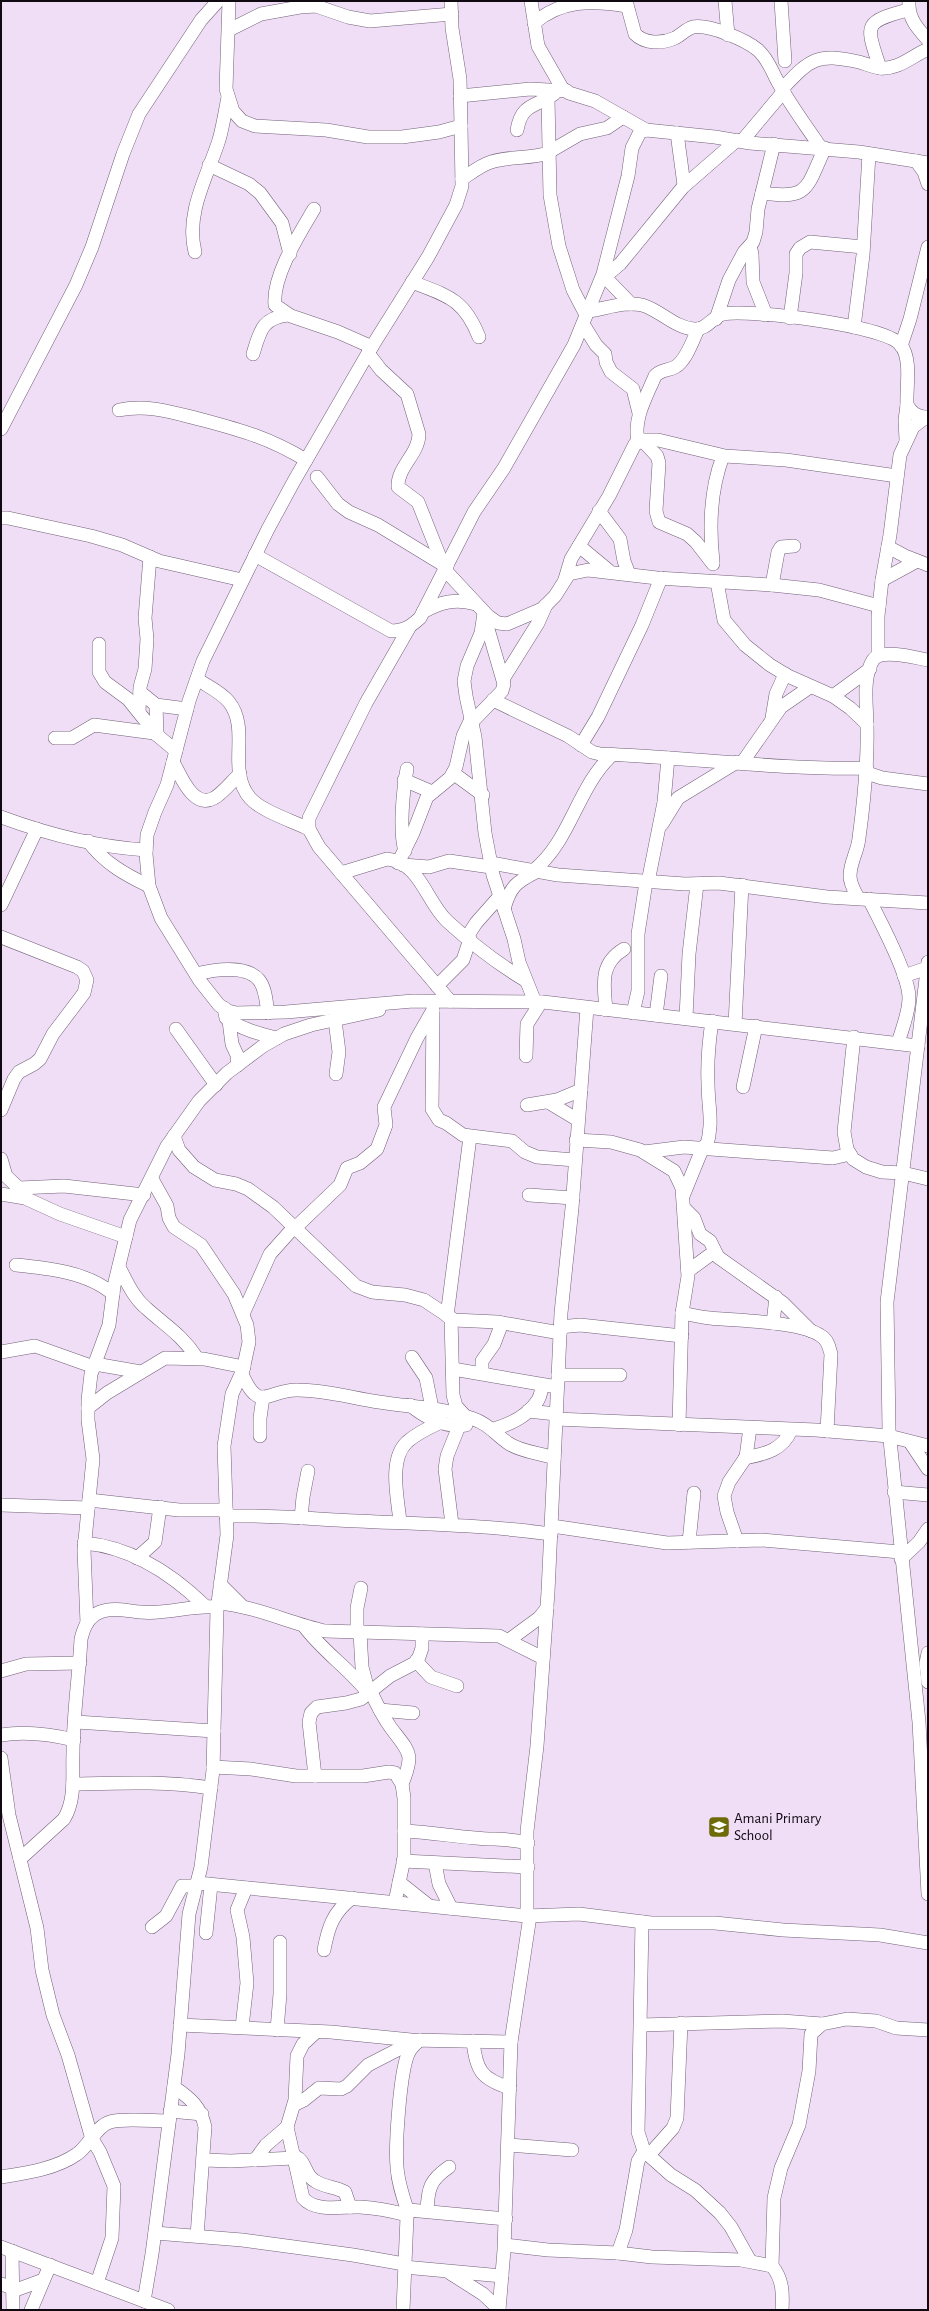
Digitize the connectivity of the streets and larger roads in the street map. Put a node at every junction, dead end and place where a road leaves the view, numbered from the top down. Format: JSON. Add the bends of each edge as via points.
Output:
{"nodes":[{"id":1,"x":218,"y":1,"type":"edge"},
{"id":2,"x":229,"y":1,"type":"edge"},
{"id":3,"x":451,"y":1,"type":"edge"},
{"id":4,"x":531,"y":1,"type":"edge"},
{"id":5,"x":718,"y":1,"type":"edge"},
{"id":6,"x":781,"y":1,"type":"edge"},
{"id":7,"x":627,"y":3,"type":"edge"},
{"id":8,"x":908,"y":5,"type":"edge"},
{"id":9,"x":725,"y":7,"type":"edge"},
{"id":10,"x":452,"y":14,"type":"junction"},
{"id":11,"x":534,"y":23,"type":"junction"},
{"id":12,"x":229,"y":30,"type":"junction"},
{"id":13,"x":731,"y":36,"type":"junction"},
{"id":14,"x":928,"y":40,"type":"edge"},
{"id":15,"x":928,"y":49,"type":"edge"},
{"id":16,"x":761,"y":54,"type":"junction"},
{"id":17,"x":785,"y":61,"type":"junction"},
{"id":18,"x":809,"y":64,"type":"junction"},
{"id":19,"x":880,"y":68,"type":"junction"},
{"id":20,"x":783,"y":90,"type":"junction"},
{"id":21,"x":563,"y":91,"type":"junction"},
{"id":22,"x":228,"y":96,"type":"junction"},
{"id":23,"x":460,"y":96,"type":"junction"},
{"id":24,"x":548,"y":99,"type":"junction"},
{"id":25,"x":623,"y":117,"type":"junction"},
{"id":26,"x":461,"y":126,"type":"junction"},
{"id":27,"x":517,"y":130,"type":"dead end"},
{"id":28,"x":646,"y":130,"type":"junction"},
{"id":29,"x":677,"y":133,"type":"junction"},
{"id":30,"x":740,"y":141,"type":"junction"},
{"id":31,"x":774,"y":144,"type":"junction"},
{"id":32,"x":823,"y":148,"type":"junction"},
{"id":33,"x":549,"y":153,"type":"junction"},
{"id":34,"x":869,"y":154,"type":"junction"},
{"id":35,"x":922,"y":162,"type":"edge"},
{"id":36,"x":209,"y":165,"type":"junction"},
{"id":37,"x":462,"y":179,"type":"junction"},
{"id":38,"x":927,"y":179,"type":"edge"},
{"id":39,"x":684,"y":185,"type":"junction"},
{"id":40,"x":762,"y":193,"type":"junction"},
{"id":41,"x":314,"y":209,"type":"dead end"},
{"id":42,"x":750,"y":246,"type":"junction"},
{"id":43,"x":863,"y":247,"type":"junction"},
{"id":44,"x":928,"y":247,"type":"edge"},
{"id":45,"x":195,"y":252,"type":"dead end"},
{"id":46,"x":290,"y":254,"type":"junction"},
{"id":47,"x":603,"y":278,"type":"junction"},
{"id":48,"x":412,"y":282,"type":"junction"},
{"id":49,"x":631,"y":304,"type":"junction"},
{"id":50,"x":288,"y":314,"type":"junction"},
{"id":51,"x":766,"y":315,"type":"junction"},
{"id":52,"x":586,"y":317,"type":"junction"},
{"id":53,"x":790,"y":318,"type":"junction"},
{"id":54,"x":716,"y":319,"type":"junction"},
{"id":55,"x":854,"y":327,"type":"junction"},
{"id":56,"x":698,"y":329,"type":"junction"},
{"id":57,"x":479,"y":337,"type":"dead end"},
{"id":58,"x":901,"y":346,"type":"junction"},
{"id":59,"x":370,"y":350,"type":"junction"},
{"id":60,"x":253,"y":354,"type":"dead end"},
{"id":61,"x":907,"y":405,"type":"junction"},
{"id":62,"x":119,"y":410,"type":"dead end"},
{"id":63,"x":639,"y":413,"type":"junction"},
{"id":64,"x":927,"y":418,"type":"edge"},
{"id":65,"x":1,"y":429,"type":"edge"},
{"id":66,"x":906,"y":440,"type":"junction"},
{"id":67,"x":640,"y":441,"type":"junction"},
{"id":68,"x":723,"y":456,"type":"junction"},
{"id":69,"x":306,"y":460,"type":"junction"},
{"id":70,"x":897,"y":476,"type":"junction"},
{"id":71,"x":318,"y":477,"type":"dead end"},
{"id":72,"x":599,"y":511,"type":"junction"},
{"id":73,"x":1,"y":518,"type":"edge"},
{"id":74,"x":579,"y":546,"type":"junction"},
{"id":75,"x":794,"y":546,"type":"dead end"},
{"id":76,"x":888,"y":547,"type":"junction"},
{"id":77,"x":255,"y":556,"type":"junction"},
{"id":78,"x":150,"y":557,"type":"junction"},
{"id":79,"x":922,"y":563,"type":"edge"},
{"id":80,"x":713,"y":564,"type":"junction"},
{"id":81,"x":445,"y":568,"type":"junction"},
{"id":82,"x":610,"y":571,"type":"junction"},
{"id":83,"x":629,"y":574,"type":"junction"},
{"id":84,"x":661,"y":578,"type":"junction"},
{"id":85,"x":565,"y":579,"type":"junction"},
{"id":86,"x":242,"y":580,"type":"junction"},
{"id":87,"x":882,"y":580,"type":"junction"},
{"id":88,"x":716,"y":582,"type":"junction"},
{"id":89,"x":772,"y":586,"type":"junction"},
{"id":90,"x":547,"y":604,"type":"junction"},
{"id":91,"x":879,"y":606,"type":"junction"},
{"id":92,"x":482,"y":611,"type":"junction"},
{"id":93,"x":423,"y":612,"type":"junction"},
{"id":94,"x":409,"y":628,"type":"junction"},
{"id":95,"x":99,"y":644,"type":"dead end"},
{"id":96,"x":878,"y":655,"type":"junction"},
{"id":97,"x":928,"y":660,"type":"edge"},
{"id":98,"x":870,"y":669,"type":"junction"},
{"id":99,"x":786,"y":674,"type":"junction"},
{"id":100,"x":197,"y":679,"type":"junction"},
{"id":101,"x":503,"y":679,"type":"junction"},
{"id":102,"x":810,"y":687,"type":"junction"},
{"id":103,"x":140,"y":692,"type":"junction"},
{"id":104,"x":832,"y":696,"type":"junction"},
{"id":105,"x":493,"y":700,"type":"junction"},
{"id":106,"x":156,"y":705,"type":"junction"},
{"id":107,"x":187,"y":709,"type":"junction"},
{"id":108,"x":139,"y":712,"type":"junction"},
{"id":109,"x":472,"y":719,"type":"junction"},
{"id":110,"x":772,"y":720,"type":"junction"},
{"id":111,"x":867,"y":724,"type":"junction"},
{"id":112,"x":156,"y":734,"type":"junction"},
{"id":113,"x":56,"y":738,"type":"dead end"},
{"id":114,"x":581,"y":745,"type":"junction"},
{"id":115,"x":612,"y":755,"type":"junction"},
{"id":116,"x":175,"y":757,"type":"junction"},
{"id":117,"x":668,"y":758,"type":"junction"},
{"id":118,"x":739,"y":762,"type":"junction"},
{"id":119,"x":867,"y":770,"type":"junction"},
{"id":120,"x":453,"y":773,"type":"junction"},
{"id":121,"x":240,"y":774,"type":"junction"},
{"id":122,"x":928,"y":784,"type":"edge"},
{"id":123,"x":432,"y":792,"type":"junction"},
{"id":124,"x":483,"y":795,"type":"junction"},
{"id":125,"x":1,"y":817,"type":"edge"},
{"id":126,"x":37,"y":828,"type":"junction"},
{"id":127,"x":309,"y":829,"type":"junction"},
{"id":128,"x":658,"y":831,"type":"junction"},
{"id":129,"x":88,"y":841,"type":"junction"},
{"id":130,"x":146,"y":850,"type":"junction"},
{"id":131,"x":405,"y":851,"type":"junction"},
{"id":132,"x":400,"y":864,"type":"junction"},
{"id":133,"x":491,"y":865,"type":"junction"},
{"id":134,"x":534,"y":872,"type":"junction"},
{"id":135,"x":341,"y":873,"type":"junction"},
{"id":136,"x":647,"y":882,"type":"junction"},
{"id":137,"x":696,"y":884,"type":"junction"},
{"id":138,"x":742,"y":885,"type":"junction"},
{"id":139,"x":149,"y":886,"type":"junction"},
{"id":140,"x":864,"y":899,"type":"junction"},
{"id":141,"x":502,"y":903,"type":"junction"},
{"id":142,"x":928,"y":903,"type":"edge"},
{"id":143,"x":1,"y":904,"type":"edge"},
{"id":144,"x":1,"y":937,"type":"edge"},
{"id":145,"x":469,"y":938,"type":"junction"},
{"id":146,"x":624,"y":949,"type":"dead end"},
{"id":147,"x":928,"y":965,"type":"edge"},
{"id":148,"x":196,"y":974,"type":"junction"},
{"id":149,"x":661,"y":976,"type":"dead end"},
{"id":150,"x":904,"y":976,"type":"junction"},
{"id":151,"x":525,"y":980,"type":"junction"},
{"id":152,"x":437,"y":986,"type":"junction"},
{"id":153,"x":418,"y":1001,"type":"junction"},
{"id":154,"x":450,"y":1001,"type":"junction"},
{"id":155,"x":538,"y":1002,"type":"junction"},
{"id":156,"x":433,"y":1006,"type":"junction"},
{"id":157,"x":587,"y":1008,"type":"junction"},
{"id":158,"x":606,"y":1010,"type":"junction"},
{"id":159,"x":268,"y":1013,"type":"junction"},
{"id":160,"x":633,"y":1013,"type":"junction"},
{"id":161,"x":227,"y":1015,"type":"junction"},
{"id":162,"x":656,"y":1015,"type":"junction"},
{"id":163,"x":686,"y":1018,"type":"junction"},
{"id":164,"x":335,"y":1020,"type":"junction"},
{"id":165,"x":712,"y":1021,"type":"junction"},
{"id":166,"x":735,"y":1024,"type":"junction"},
{"id":167,"x":756,"y":1026,"type":"junction"},
{"id":168,"x":176,"y":1029,"type":"dead end"},
{"id":169,"x":854,"y":1037,"type":"junction"},
{"id":170,"x":277,"y":1038,"type":"junction"},
{"id":171,"x":922,"y":1040,"type":"edge"},
{"id":172,"x":898,"y":1043,"type":"junction"},
{"id":173,"x":526,"y":1056,"type":"dead end"},
{"id":174,"x":238,"y":1065,"type":"junction"},
{"id":175,"x":336,"y":1074,"type":"dead end"},
{"id":176,"x":216,"y":1085,"type":"junction"},
{"id":177,"x":743,"y":1087,"type":"dead end"},
{"id":178,"x":581,"y":1090,"type":"junction"},
{"id":179,"x":548,"y":1102,"type":"junction"},
{"id":180,"x":527,"y":1105,"type":"dead end"},
{"id":181,"x":1,"y":1110,"type":"edge"},
{"id":182,"x":578,"y":1120,"type":"junction"},
{"id":183,"x":174,"y":1136,"type":"junction"},
{"id":184,"x":470,"y":1136,"type":"junction"},
{"id":185,"x":576,"y":1140,"type":"junction"},
{"id":186,"x":704,"y":1148,"type":"junction"},
{"id":187,"x":644,"y":1152,"type":"junction"},
{"id":188,"x":850,"y":1154,"type":"junction"},
{"id":189,"x":1,"y":1159,"type":"edge"},
{"id":190,"x":575,"y":1160,"type":"junction"},
{"id":191,"x":903,"y":1173,"type":"junction"},
{"id":192,"x":152,"y":1179,"type":"junction"},
{"id":193,"x":928,"y":1179,"type":"edge"},
{"id":194,"x":19,"y":1188,"type":"junction"},
{"id":195,"x":1,"y":1194,"type":"edge"},
{"id":196,"x":144,"y":1195,"type":"junction"},
{"id":197,"x":529,"y":1195,"type":"dead end"},
{"id":198,"x":573,"y":1198,"type":"junction"},
{"id":199,"x":31,"y":1201,"type":"junction"},
{"id":200,"x":684,"y":1202,"type":"junction"},
{"id":201,"x":296,"y":1226,"type":"junction"},
{"id":202,"x":126,"y":1237,"type":"junction"},
{"id":203,"x":714,"y":1252,"type":"junction"},
{"id":204,"x":16,"y":1265,"type":"dead end"},
{"id":205,"x":119,"y":1267,"type":"junction"},
{"id":206,"x":688,"y":1271,"type":"junction"},
{"id":207,"x":113,"y":1292,"type":"junction"},
{"id":208,"x":776,"y":1297,"type":"junction"},
{"id":209,"x":145,"y":1307,"type":"junction"},
{"id":210,"x":682,"y":1313,"type":"junction"},
{"id":211,"x":243,"y":1314,"type":"junction"},
{"id":212,"x":449,"y":1317,"type":"junction"},
{"id":213,"x":502,"y":1323,"type":"junction"},
{"id":214,"x":772,"y":1323,"type":"junction"},
{"id":215,"x":560,"y":1330,"type":"junction"},
{"id":216,"x":811,"y":1331,"type":"junction"},
{"id":217,"x":682,"y":1336,"type":"junction"},
{"id":218,"x":1,"y":1352,"type":"edge"},
{"id":219,"x":412,"y":1357,"type":"dead end"},
{"id":220,"x":197,"y":1358,"type":"junction"},
{"id":221,"x":94,"y":1366,"type":"junction"},
{"id":222,"x":453,"y":1369,"type":"junction"},
{"id":223,"x":243,"y":1370,"type":"junction"},
{"id":224,"x":141,"y":1372,"type":"junction"},
{"id":225,"x":482,"y":1373,"type":"junction"},
{"id":226,"x":620,"y":1375,"type":"dead end"},
{"id":227,"x":558,"y":1381,"type":"junction"},
{"id":228,"x":543,"y":1385,"type":"junction"},
{"id":229,"x":263,"y":1397,"type":"junction"},
{"id":230,"x":410,"y":1405,"type":"junction"},
{"id":231,"x":88,"y":1408,"type":"junction"},
{"id":232,"x":432,"y":1408,"type":"junction"},
{"id":233,"x":528,"y":1411,"type":"junction"},
{"id":234,"x":556,"y":1416,"type":"junction"},
{"id":235,"x":462,"y":1421,"type":"junction"},
{"id":236,"x":439,"y":1423,"type":"junction"},
{"id":237,"x":680,"y":1425,"type":"junction"},
{"id":238,"x":750,"y":1428,"type":"junction"},
{"id":239,"x":494,"y":1429,"type":"junction"},
{"id":240,"x":791,"y":1430,"type":"junction"},
{"id":241,"x":827,"y":1431,"type":"junction"},
{"id":242,"x":260,"y":1436,"type":"dead end"},
{"id":243,"x":889,"y":1436,"type":"junction"},
{"id":244,"x":910,"y":1442,"type":"junction"},
{"id":245,"x":928,"y":1446,"type":"edge"},
{"id":246,"x":554,"y":1458,"type":"junction"},
{"id":247,"x":745,"y":1458,"type":"junction"},
{"id":248,"x":928,"y":1469,"type":"edge"},
{"id":249,"x":308,"y":1471,"type":"dead end"},
{"id":250,"x":894,"y":1492,"type":"junction"},
{"id":251,"x":694,"y":1493,"type":"dead end"},
{"id":252,"x":928,"y":1495,"type":"edge"},
{"id":253,"x":88,"y":1504,"type":"junction"},
{"id":254,"x":1,"y":1505,"type":"edge"},
{"id":255,"x":160,"y":1508,"type":"junction"},
{"id":256,"x":226,"y":1513,"type":"junction"},
{"id":257,"x":301,"y":1518,"type":"junction"},
{"id":258,"x":400,"y":1522,"type":"junction"},
{"id":259,"x":452,"y":1524,"type":"junction"},
{"id":260,"x":928,"y":1529,"type":"edge"},
{"id":261,"x":551,"y":1530,"type":"junction"},
{"id":262,"x":737,"y":1541,"type":"junction"},
{"id":263,"x":689,"y":1542,"type":"junction"},
{"id":264,"x":84,"y":1543,"type":"junction"},
{"id":265,"x":901,"y":1555,"type":"junction"},
{"id":266,"x":138,"y":1558,"type":"junction"},
{"id":267,"x":220,"y":1584,"type":"junction"},
{"id":268,"x":361,"y":1588,"type":"dead end"},
{"id":269,"x":213,"y":1606,"type":"junction"},
{"id":270,"x":242,"y":1606,"type":"junction"},
{"id":271,"x":547,"y":1608,"type":"junction"},
{"id":272,"x":86,"y":1623,"type":"junction"},
{"id":273,"x":304,"y":1626,"type":"junction"},
{"id":274,"x":358,"y":1633,"type":"junction"},
{"id":275,"x":422,"y":1634,"type":"junction"},
{"id":276,"x":509,"y":1640,"type":"junction"},
{"id":277,"x":928,"y":1653,"type":"edge"},
{"id":278,"x":543,"y":1658,"type":"junction"},
{"id":279,"x":416,"y":1661,"type":"junction"},
{"id":280,"x":80,"y":1663,"type":"junction"},
{"id":281,"x":1,"y":1671,"type":"edge"},
{"id":282,"x":914,"y":1680,"type":"junction"},
{"id":283,"x":928,"y":1682,"type":"edge"},
{"id":284,"x":457,"y":1686,"type":"dead end"},
{"id":285,"x":369,"y":1693,"type":"junction"},
{"id":286,"x":380,"y":1710,"type":"junction"},
{"id":287,"x":413,"y":1714,"type":"dead end"},
{"id":288,"x":76,"y":1722,"type":"junction"},
{"id":289,"x":214,"y":1731,"type":"junction"},
{"id":290,"x":1,"y":1735,"type":"edge"},
{"id":291,"x":74,"y":1740,"type":"junction"},
{"id":292,"x":1,"y":1758,"type":"edge"},
{"id":293,"x":213,"y":1767,"type":"junction"},
{"id":294,"x":315,"y":1776,"type":"junction"},
{"id":295,"x":73,"y":1784,"type":"junction"},
{"id":296,"x":402,"y":1784,"type":"junction"},
{"id":297,"x":211,"y":1788,"type":"junction"},
{"id":298,"x":926,"y":1806,"type":"edge"},
{"id":299,"x":404,"y":1831,"type":"junction"},
{"id":300,"x":528,"y":1843,"type":"junction"},
{"id":301,"x":20,"y":1859,"type":"junction"},
{"id":302,"x":403,"y":1861,"type":"junction"},
{"id":303,"x":435,"y":1863,"type":"junction"},
{"id":304,"x":528,"y":1867,"type":"junction"},
{"id":305,"x":399,"y":1882,"type":"junction"},
{"id":306,"x":211,"y":1884,"type":"junction"},
{"id":307,"x":197,"y":1885,"type":"junction"},
{"id":308,"x":246,"y":1888,"type":"junction"},
{"id":309,"x":928,"y":1894,"type":"edge"},
{"id":310,"x":352,"y":1898,"type":"junction"},
{"id":311,"x":395,"y":1902,"type":"junction"},
{"id":312,"x":428,"y":1905,"type":"junction"},
{"id":313,"x":451,"y":1908,"type":"junction"},
{"id":314,"x":528,"y":1916,"type":"junction"},
{"id":315,"x":642,"y":1922,"type":"junction"},
{"id":316,"x":152,"y":1927,"type":"dead end"},
{"id":317,"x":206,"y":1933,"type":"dead end"},
{"id":318,"x":280,"y":1942,"type":"dead end"},
{"id":319,"x":928,"y":1943,"type":"edge"},
{"id":320,"x":324,"y":1950,"type":"dead end"},
{"id":321,"x":681,"y":2023,"type":"junction"},
{"id":322,"x":822,"y":2024,"type":"junction"},
{"id":323,"x":180,"y":2025,"type":"junction"},
{"id":324,"x":641,"y":2025,"type":"junction"},
{"id":325,"x":242,"y":2027,"type":"junction"},
{"id":326,"x":281,"y":2030,"type":"junction"},
{"id":327,"x":928,"y":2030,"type":"edge"},
{"id":328,"x":316,"y":2032,"type":"junction"},
{"id":329,"x":473,"y":2041,"type":"junction"},
{"id":330,"x":511,"y":2042,"type":"junction"},
{"id":331,"x":416,"y":2044,"type":"junction"},
{"id":332,"x":299,"y":2049,"type":"junction"},
{"id":333,"x":174,"y":2087,"type":"junction"},
{"id":334,"x":510,"y":2088,"type":"junction"},
{"id":335,"x":294,"y":2105,"type":"junction"},
{"id":336,"x":202,"y":2114,"type":"junction"},
{"id":337,"x":170,"y":2116,"type":"junction"},
{"id":338,"x":287,"y":2127,"type":"junction"},
{"id":339,"x":92,"y":2139,"type":"junction"},
{"id":340,"x":509,"y":2145,"type":"junction"},
{"id":341,"x":572,"y":2150,"type":"dead end"},
{"id":342,"x":646,"y":2153,"type":"junction"},
{"id":343,"x":294,"y":2157,"type":"junction"},
{"id":344,"x":204,"y":2160,"type":"junction"},
{"id":345,"x":255,"y":2160,"type":"junction"},
{"id":346,"x":449,"y":2167,"type":"dead end"},
{"id":347,"x":1,"y":2178,"type":"edge"},
{"id":348,"x":330,"y":2186,"type":"junction"},
{"id":349,"x":326,"y":2207,"type":"junction"},
{"id":350,"x":350,"y":2207,"type":"junction"},
{"id":351,"x":427,"y":2211,"type":"junction"},
{"id":352,"x":407,"y":2214,"type":"junction"},
{"id":353,"x":506,"y":2219,"type":"junction"},
{"id":354,"x":155,"y":2233,"type":"junction"},
{"id":355,"x":197,"y":2236,"type":"junction"},
{"id":356,"x":505,"y":2245,"type":"junction"},
{"id":357,"x":6,"y":2249,"type":"edge"},
{"id":358,"x":618,"y":2253,"type":"junction"},
{"id":359,"x":750,"y":2261,"type":"junction"},
{"id":360,"x":50,"y":2265,"type":"junction"},
{"id":361,"x":404,"y":2266,"type":"junction"},
{"id":362,"x":772,"y":2266,"type":"junction"},
{"id":363,"x":448,"y":2272,"type":"junction"},
{"id":364,"x":478,"y":2275,"type":"junction"},
{"id":365,"x":502,"y":2276,"type":"junction"},
{"id":366,"x":43,"y":2280,"type":"junction"},
{"id":367,"x":97,"y":2283,"type":"junction"},
{"id":368,"x":9,"y":2288,"type":"edge"},
{"id":369,"x":488,"y":2299,"type":"junction"},
{"id":370,"x":144,"y":2301,"type":"junction"},
{"id":371,"x":499,"y":2309,"type":"edge"},
{"id":372,"x":13,"y":2310,"type":"edge"},
{"id":373,"x":31,"y":2310,"type":"edge"},
{"id":374,"x":168,"y":2310,"type":"edge"},
{"id":375,"x":403,"y":2310,"type":"edge"},
{"id":376,"x":782,"y":2310,"type":"edge"}],
"edges":[{"from":1,"to":65,"type":"street","via":[[201,20],[139,114],[76,285]]},
{"from":2,"to":12,"type":"street"},
{"from":3,"to":10,"type":"street"},
{"from":4,"to":11,"type":"street"},
{"from":5,"to":9,"type":"street"},
{"from":6,"to":17,"type":"street"},
{"from":7,"to":11,"type":"street","via":[[574,2],[551,8]]},
{"from":7,"to":13,"type":"street","via":[[638,37],[658,42],[668,41],[680,34]]},
{"from":8,"to":14,"type":"street","via":[[912,22]]},
{"from":8,"to":19,"type":"street","via":[[873,22],[870,38]]},
{"from":9,"to":13,"type":"street"},
{"from":10,"to":12,"type":"street","via":[[370,21],[348,17],[316,6],[300,7],[261,14]]},
{"from":10,"to":23,"type":"street"},
{"from":11,"to":21,"type":"street","via":[[538,46]]},
{"from":12,"to":22,"type":"street","via":[[226,89]]},
{"from":13,"to":16,"type":"street"},
{"from":15,"to":19,"type":"street","via":[[900,65]]},
{"from":16,"to":17,"type":"street"},
{"from":16,"to":20,"type":"street","via":[[769,62]]},
{"from":17,"to":18,"type":"street"},
{"from":18,"to":19,"type":"street","via":[[820,58],[834,57]]},
{"from":18,"to":20,"type":"street"},
{"from":20,"to":30,"type":"street"},
{"from":20,"to":32,"type":"street"},
{"from":21,"to":23,"type":"street","via":[[530,90]]},
{"from":21,"to":24,"type":"street"},
{"from":21,"to":25,"type":"street","via":[[595,101]]},
{"from":22,"to":26,"type":"street","via":[[233,111],[242,121],[255,126],[402,137]]},
{"from":22,"to":36,"type":"street","via":[[223,124]]},
{"from":23,"to":26,"type":"street"},
{"from":24,"to":27,"type":"street","via":[[524,110]]},
{"from":24,"to":33,"type":"street"},
{"from":25,"to":28,"type":"street"},
{"from":25,"to":33,"type":"street","via":[[607,128],[580,134]]},
{"from":26,"to":37,"type":"street"},
{"from":28,"to":29,"type":"street"},
{"from":28,"to":47,"type":"street","via":[[637,136],[632,148],[628,176]]},
{"from":29,"to":30,"type":"street"},
{"from":29,"to":39,"type":"street"},
{"from":30,"to":31,"type":"street"},
{"from":30,"to":39,"type":"street"},
{"from":31,"to":32,"type":"street"},
{"from":31,"to":40,"type":"street"},
{"from":32,"to":34,"type":"street"},
{"from":32,"to":40,"type":"street","via":[[804,189],[797,194],[783,196]]},
{"from":33,"to":37,"type":"street","via":[[534,158],[490,162]]},
{"from":33,"to":52,"type":"street","via":[[550,195],[559,246],[573,290]]},
{"from":34,"to":35,"type":"street"},
{"from":34,"to":43,"type":"street"},
{"from":35,"to":38,"type":"street"},
{"from":36,"to":45,"type":"street","via":[[195,213]]},
{"from":36,"to":46,"type":"street","via":[[249,184],[260,193],[282,222]]},
{"from":37,"to":48,"type":"street","via":[[456,205]]},
{"from":39,"to":47,"type":"street","via":[[620,264]]},
{"from":40,"to":42,"type":"street","via":[[756,232]]},
{"from":41,"to":46,"type":"street"},
{"from":42,"to":51,"type":"street","via":[[753,282]]},
{"from":42,"to":54,"type":"street","via":[[729,280]]},
{"from":43,"to":53,"type":"street","via":[[810,242],[800,248],[795,259],[796,273]]},
{"from":43,"to":55,"type":"street"},
{"from":44,"to":58,"type":"street"},
{"from":46,"to":50,"type":"street","via":[[274,300],[274,305]]},
{"from":47,"to":49,"type":"street"},
{"from":47,"to":52,"type":"street"},
{"from":48,"to":57,"type":"street","via":[[460,304],[470,316]]},
{"from":48,"to":59,"type":"street"},
{"from":49,"to":52,"type":"street"},
{"from":49,"to":56,"type":"street","via":[[643,306],[684,327]]},
{"from":50,"to":59,"type":"street","via":[[338,332]]},
{"from":50,"to":60,"type":"street","via":[[277,316],[262,326]]},
{"from":51,"to":53,"type":"street"},
{"from":51,"to":54,"type":"street","via":[[722,314]]},
{"from":52,"to":63,"type":"street","via":[[596,345],[605,354],[611,372],[633,389]]},
{"from":52,"to":81,"type":"street","via":[[566,360],[553,378],[504,468],[474,512]]},
{"from":53,"to":55,"type":"street"},
{"from":54,"to":56,"type":"street"},
{"from":55,"to":58,"type":"street","via":[[879,332]]},
{"from":56,"to":63,"type":"street","via":[[685,356],[677,366],[659,371],[655,376]]},
{"from":58,"to":61,"type":"street","via":[[906,357]]},
{"from":59,"to":69,"type":"street"},
{"from":59,"to":81,"type":"street","via":[[381,370],[407,394],[419,441],[402,469],[398,487],[418,502]]},
{"from":61,"to":64,"type":"street","via":[[917,416]]},
{"from":61,"to":66,"type":"street"},
{"from":62,"to":69,"type":"street","via":[[136,407],[156,408],[250,432],[278,443]]},
{"from":63,"to":67,"type":"street","via":[[636,430]]},
{"from":64,"to":66,"type":"street","via":[[913,427]]},
{"from":66,"to":70,"type":"street","via":[[900,455]]},
{"from":67,"to":68,"type":"street","via":[[683,445]]},
{"from":67,"to":72,"type":"street","via":[[628,455]]},
{"from":67,"to":80,"type":"street","via":[[657,456],[659,463],[656,511],[659,522],[687,534]]},
{"from":68,"to":70,"type":"street","via":[[793,461]]},
{"from":68,"to":80,"type":"street","via":[[715,477],[712,497]]},
{"from":69,"to":77,"type":"street"},
{"from":70,"to":76,"type":"street"},
{"from":71,"to":81,"type":"street","via":[[338,504],[349,512],[378,525]]},
{"from":72,"to":74,"type":"street"},
{"from":72,"to":83,"type":"street","via":[[620,539]]},
{"from":73,"to":78,"type":"street","via":[[92,536]]},
{"from":74,"to":82,"type":"street"},
{"from":74,"to":85,"type":"street","via":[[571,559]]},
{"from":75,"to":89,"type":"street","via":[[781,548],[778,552]]},
{"from":76,"to":79,"type":"street"},
{"from":76,"to":87,"type":"street"},
{"from":77,"to":86,"type":"street"},
{"from":77,"to":94,"type":"street","via":[[380,626],[391,631]]},
{"from":78,"to":86,"type":"street","via":[[192,570]]},
{"from":78,"to":103,"type":"street","via":[[145,618],[145,669]]},
{"from":79,"to":87,"type":"street"},
{"from":80,"to":88,"type":"street"},
{"from":81,"to":92,"type":"street"},
{"from":81,"to":93,"type":"street"},
{"from":82,"to":83,"type":"street"},
{"from":82,"to":85,"type":"street","via":[[578,571],[569,574]]},
{"from":83,"to":84,"type":"street"},
{"from":84,"to":88,"type":"street"},
{"from":84,"to":114,"type":"street","via":[[642,625],[598,717]]},
{"from":85,"to":90,"type":"street"},
{"from":86,"to":100,"type":"street"},
{"from":87,"to":91,"type":"street"},
{"from":88,"to":89,"type":"street"},
{"from":88,"to":99,"type":"street","via":[[724,620],[745,645]]},
{"from":89,"to":91,"type":"street","via":[[819,590]]},
{"from":90,"to":92,"type":"street","via":[[542,609],[508,624],[498,622]]},
{"from":90,"to":101,"type":"street"},
{"from":91,"to":96,"type":"street"},
{"from":92,"to":93,"type":"street","via":[[465,601],[446,602]]},
{"from":92,"to":101,"type":"street"},
{"from":92,"to":109,"type":"street","via":[[481,633],[467,666],[464,681]]},
{"from":93,"to":94,"type":"street"},
{"from":94,"to":127,"type":"street","via":[[366,703],[321,792],[310,818]]},
{"from":95,"to":108,"type":"street","via":[[99,672],[105,682],[128,699]]},
{"from":96,"to":97,"type":"street","via":[[894,654]]},
{"from":96,"to":98,"type":"street"},
{"from":98,"to":104,"type":"street"},
{"from":98,"to":111,"type":"street","via":[[866,688]]},
{"from":99,"to":102,"type":"street"},
{"from":99,"to":110,"type":"street","via":[[776,694]]},
{"from":100,"to":107,"type":"street"},
{"from":100,"to":121,"type":"street","via":[[222,696],[236,712],[240,729]]},
{"from":101,"to":105,"type":"street","via":[[502,691]]},
{"from":102,"to":104,"type":"street"},
{"from":102,"to":110,"type":"street","via":[[781,707]]},
{"from":103,"to":106,"type":"street"},
{"from":103,"to":108,"type":"street"},
{"from":104,"to":111,"type":"street"},
{"from":105,"to":109,"type":"street"},
{"from":105,"to":114,"type":"street","via":[[568,736]]},
{"from":106,"to":107,"type":"street"},
{"from":106,"to":112,"type":"street"},
{"from":107,"to":116,"type":"street"},
{"from":108,"to":112,"type":"street"},
{"from":109,"to":120,"type":"street","via":[[463,736]]},
{"from":109,"to":124,"type":"street"},
{"from":110,"to":118,"type":"street"},
{"from":111,"to":119,"type":"street"},
{"from":112,"to":113,"type":"street","via":[[94,725],[72,738]]},
{"from":112,"to":116,"type":"street"},
{"from":114,"to":115,"type":"street","via":[[592,752]]},
{"from":115,"to":117,"type":"street"},
{"from":115,"to":134,"type":"street","via":[[595,773],[550,855]]},
{"from":116,"to":121,"type":"street","via":[[192,794],[207,800],[214,798]]},
{"from":116,"to":130,"type":"street","via":[[168,785],[147,836]]},
{"from":117,"to":118,"type":"street"},
{"from":117,"to":128,"type":"street"},
{"from":118,"to":119,"type":"street","via":[[802,768]]},
{"from":118,"to":128,"type":"street","via":[[678,798]]},
{"from":119,"to":122,"type":"street"},
{"from":119,"to":140,"type":"street","via":[[859,840],[850,870],[850,878]]},
{"from":120,"to":123,"type":"street"},
{"from":120,"to":124,"type":"street"},
{"from":121,"to":127,"type":"street","via":[[244,789],[250,798],[262,807]]},
{"from":123,"to":131,"type":"street","via":[[427,797]]},
{"from":123,"to":131,"type":"street","via":[[406,775],[402,831]]},
{"from":124,"to":133,"type":"street","via":[[485,833]]},
{"from":125,"to":126,"type":"street"},
{"from":126,"to":129,"type":"street"},
{"from":126,"to":143,"type":"street"},
{"from":127,"to":135,"type":"street","via":[[319,847]]},
{"from":128,"to":136,"type":"street"},
{"from":129,"to":130,"type":"street","via":[[107,846]]},
{"from":129,"to":139,"type":"street","via":[[103,858],[122,872]]},
{"from":130,"to":139,"type":"street"},
{"from":131,"to":132,"type":"street"},
{"from":132,"to":133,"type":"street","via":[[429,867],[449,861]]},
{"from":132,"to":135,"type":"street","via":[[386,859]]},
{"from":132,"to":145,"type":"street","via":[[416,876],[446,919]]},
{"from":133,"to":134,"type":"street"},
{"from":133,"to":141,"type":"street"},
{"from":134,"to":136,"type":"street"},
{"from":134,"to":141,"type":"street","via":[[514,885]]},
{"from":135,"to":152,"type":"street"},
{"from":136,"to":137,"type":"street"},
{"from":136,"to":160,"type":"street","via":[[639,928],[638,991]]},
{"from":137,"to":138,"type":"street"},
{"from":137,"to":163,"type":"street"},
{"from":138,"to":140,"type":"street","via":[[827,897]]},
{"from":138,"to":166,"type":"street"},
{"from":139,"to":148,"type":"street","via":[[161,918]]},
{"from":140,"to":142,"type":"street"},
{"from":140,"to":150,"type":"street","via":[[889,937]]},
{"from":141,"to":145,"type":"street","via":[[476,922]]},
{"from":141,"to":151,"type":"street"},
{"from":144,"to":181,"type":"street","via":[[77,967],[83,971],[87,980],[84,993],[54,1034],[40,1059],[19,1072],[14,1079]]},
{"from":145,"to":151,"type":"street"},
{"from":145,"to":152,"type":"street","via":[[463,960]]},
{"from":146,"to":158,"type":"street","via":[[610,959],[607,967],[604,985]]},
{"from":147,"to":150,"type":"street"},
{"from":147,"to":171,"type":"street"},
{"from":148,"to":159,"type":"street","via":[[224,969],[239,970],[253,975],[263,986]]},
{"from":148,"to":161,"type":"street"},
{"from":149,"to":162,"type":"street"},
{"from":150,"to":172,"type":"street","via":[[909,999]]},
{"from":151,"to":155,"type":"street"},
{"from":152,"to":154,"type":"street"},
{"from":153,"to":156,"type":"street"},
{"from":153,"to":159,"type":"street"},
{"from":153,"to":164,"type":"street"},
{"from":154,"to":155,"type":"street"},
{"from":154,"to":156,"type":"street"},
{"from":155,"to":157,"type":"street"},
{"from":155,"to":173,"type":"street","via":[[527,1024]]},
{"from":156,"to":184,"type":"street","via":[[432,1111],[439,1120],[463,1135]]},
{"from":156,"to":201,"type":"street","via":[[384,1107],[386,1125],[377,1149],[370,1156],[348,1168],[340,1184]]},
{"from":157,"to":158,"type":"street"},
{"from":157,"to":178,"type":"street"},
{"from":158,"to":160,"type":"street"},
{"from":159,"to":161,"type":"street"},
{"from":160,"to":162,"type":"street"},
{"from":161,"to":170,"type":"street","via":[[246,1029]]},
{"from":161,"to":174,"type":"street"},
{"from":162,"to":163,"type":"street"},
{"from":163,"to":165,"type":"street"},
{"from":164,"to":170,"type":"street","via":[[311,1025]]},
{"from":164,"to":175,"type":"street","via":[[339,1052]]},
{"from":165,"to":166,"type":"street"},
{"from":165,"to":186,"type":"street","via":[[708,1082],[711,1133]]},
{"from":166,"to":167,"type":"street"},
{"from":167,"to":169,"type":"street"},
{"from":167,"to":177,"type":"street"},
{"from":168,"to":176,"type":"street"},
{"from":169,"to":172,"type":"street"},
{"from":169,"to":188,"type":"street","via":[[844,1132]]},
{"from":170,"to":174,"type":"street"},
{"from":171,"to":172,"type":"street"},
{"from":171,"to":191,"type":"street"},
{"from":174,"to":176,"type":"street"},
{"from":176,"to":183,"type":"street","via":[[199,1101]]},
{"from":178,"to":179,"type":"street"},
{"from":178,"to":182,"type":"street"},
{"from":179,"to":180,"type":"street"},
{"from":179,"to":182,"type":"street"},
{"from":182,"to":185,"type":"street"},
{"from":183,"to":192,"type":"street"},
{"from":183,"to":201,"type":"street","via":[[179,1150],[194,1167],[215,1180],[248,1189]]},
{"from":184,"to":190,"type":"street","via":[[512,1141],[525,1152],[537,1157]]},
{"from":184,"to":212,"type":"street"},
{"from":185,"to":187,"type":"street","via":[[611,1142]]},
{"from":185,"to":190,"type":"street"},
{"from":186,"to":187,"type":"street","via":[[684,1146]]},
{"from":186,"to":188,"type":"street","via":[[833,1158]]},
{"from":186,"to":200,"type":"street"},
{"from":187,"to":200,"type":"street","via":[[674,1172],[682,1188]]},
{"from":188,"to":191,"type":"street","via":[[866,1167],[882,1172]]},
{"from":189,"to":194,"type":"street","via":[[6,1176]]},
{"from":190,"to":198,"type":"street"},
{"from":191,"to":193,"type":"street"},
{"from":191,"to":243,"type":"street","via":[[887,1302]]},
{"from":192,"to":196,"type":"street"},
{"from":192,"to":211,"type":"street","via":[[167,1206],[174,1227],[201,1245],[234,1294]]},
{"from":194,"to":196,"type":"street","via":[[64,1186]]},
{"from":194,"to":199,"type":"street"},
{"from":195,"to":199,"type":"street"},
{"from":196,"to":202,"type":"street","via":[[130,1220]]},
{"from":197,"to":198,"type":"street"},
{"from":198,"to":215,"type":"street"},
{"from":199,"to":202,"type":"street"},
{"from":200,"to":203,"type":"street","via":[[700,1234],[710,1241]]},
{"from":200,"to":206,"type":"street"},
{"from":201,"to":211,"type":"street","via":[[270,1254]]},
{"from":201,"to":212,"type":"street","via":[[314,1247],[356,1286],[372,1292],[424,1300]]},
{"from":202,"to":205,"type":"street"},
{"from":203,"to":206,"type":"street"},
{"from":203,"to":208,"type":"street","via":[[724,1262],[750,1277]]},
{"from":204,"to":207,"type":"street","via":[[80,1276]]},
{"from":205,"to":207,"type":"street"},
{"from":205,"to":209,"type":"street","via":[[133,1294]]},
{"from":206,"to":210,"type":"street"},
{"from":207,"to":209,"type":"street"},
{"from":207,"to":221,"type":"street","via":[[108,1325]]},
{"from":208,"to":214,"type":"street"},
{"from":208,"to":216,"type":"street"},
{"from":209,"to":220,"type":"street","via":[[181,1336]]},
{"from":210,"to":214,"type":"street","via":[[708,1318]]},
{"from":210,"to":217,"type":"street"},
{"from":211,"to":223,"type":"street","via":[[249,1342]]},
{"from":212,"to":213,"type":"street","via":[[471,1322]]},
{"from":212,"to":222,"type":"street"},
{"from":213,"to":215,"type":"street"},
{"from":213,"to":225,"type":"street","via":[[494,1344],[482,1361]]},
{"from":214,"to":216,"type":"street"},
{"from":215,"to":217,"type":"street","via":[[580,1325]]},
{"from":215,"to":227,"type":"street"},
{"from":216,"to":241,"type":"street","via":[[828,1342],[830,1354]]},
{"from":217,"to":237,"type":"street"},
{"from":218,"to":221,"type":"street","via":[[35,1346]]},
{"from":219,"to":232,"type":"street","via":[[426,1378]]},
{"from":220,"to":223,"type":"street"},
{"from":220,"to":224,"type":"street","via":[[165,1358]]},
{"from":221,"to":224,"type":"street"},
{"from":221,"to":231,"type":"street"},
{"from":222,"to":225,"type":"street"},
{"from":222,"to":235,"type":"street","via":[[453,1395]]},
{"from":223,"to":229,"type":"street","via":[[253,1394]]},
{"from":223,"to":256,"type":"street","via":[[232,1394],[224,1446]]},
{"from":224,"to":231,"type":"street"},
{"from":225,"to":228,"type":"street"},
{"from":226,"to":227,"type":"street"},
{"from":227,"to":228,"type":"street"},
{"from":227,"to":234,"type":"street"},
{"from":228,"to":233,"type":"street","via":[[538,1400]]},
{"from":229,"to":230,"type":"street","via":[[294,1389]]},
{"from":229,"to":242,"type":"street"},
{"from":230,"to":232,"type":"street"},
{"from":230,"to":236,"type":"street","via":[[427,1419]]},
{"from":231,"to":253,"type":"street","via":[[93,1459]]},
{"from":232,"to":235,"type":"street"},
{"from":233,"to":234,"type":"street"},
{"from":233,"to":239,"type":"street","via":[[516,1421]]},
{"from":234,"to":237,"type":"street"},
{"from":234,"to":246,"type":"street"},
{"from":235,"to":236,"type":"street"},
{"from":235,"to":239,"type":"street","via":[[482,1422]]},
{"from":235,"to":259,"type":"street","via":[[447,1456]]},
{"from":236,"to":258,"type":"street","via":[[406,1443],[398,1456],[397,1490]]},
{"from":237,"to":238,"type":"street"},
{"from":238,"to":240,"type":"street"},
{"from":238,"to":247,"type":"street"},
{"from":239,"to":246,"type":"street","via":[[508,1443]]},
{"from":240,"to":241,"type":"street"},
{"from":240,"to":247,"type":"street","via":[[785,1442],[779,1447]]},
{"from":241,"to":243,"type":"street"},
{"from":243,"to":244,"type":"street"},
{"from":243,"to":250,"type":"street"},
{"from":244,"to":245,"type":"street"},
{"from":244,"to":248,"type":"street"},
{"from":246,"to":261,"type":"street"},
{"from":247,"to":262,"type":"street","via":[[729,1482],[724,1496],[726,1512]]},
{"from":249,"to":257,"type":"street"},
{"from":250,"to":252,"type":"street"},
{"from":250,"to":265,"type":"street"},
{"from":251,"to":263,"type":"street"},
{"from":253,"to":254,"type":"street"},
{"from":253,"to":255,"type":"street"},
{"from":253,"to":264,"type":"street"},
{"from":255,"to":256,"type":"street"},
{"from":255,"to":266,"type":"street","via":[[154,1542]]},
{"from":256,"to":257,"type":"street"},
{"from":256,"to":267,"type":"street","via":[[227,1535]]},
{"from":257,"to":258,"type":"street"},
{"from":258,"to":259,"type":"street"},
{"from":259,"to":261,"type":"street"},
{"from":260,"to":265,"type":"street","via":[[919,1542]]},
{"from":261,"to":263,"type":"street","via":[[666,1543]]},
{"from":261,"to":271,"type":"street"},
{"from":262,"to":263,"type":"street"},
{"from":262,"to":265,"type":"street","via":[[761,1540]]},
{"from":264,"to":266,"type":"street","via":[[110,1546]]},
{"from":264,"to":272,"type":"street"},
{"from":265,"to":282,"type":"street"},
{"from":266,"to":269,"type":"street","via":[[184,1585]]},
{"from":267,"to":269,"type":"street"},
{"from":267,"to":270,"type":"street"},
{"from":268,"to":274,"type":"street","via":[[357,1608]]},
{"from":269,"to":270,"type":"street"},
{"from":269,"to":272,"type":"street","via":[[154,1612],[108,1610],[94,1615]]},
{"from":269,"to":289,"type":"street"},
{"from":270,"to":273,"type":"street"},
{"from":271,"to":276,"type":"street","via":[[539,1618]]},
{"from":271,"to":278,"type":"street"},
{"from":272,"to":280,"type":"street","via":[[81,1639]]},
{"from":273,"to":274,"type":"street"},
{"from":273,"to":285,"type":"street"},
{"from":274,"to":275,"type":"street","via":[[397,1631]]},
{"from":274,"to":285,"type":"street","via":[[362,1667]]},
{"from":275,"to":276,"type":"street","via":[[477,1634],[500,1636]]},
{"from":275,"to":279,"type":"street","via":[[422,1648]]},
{"from":276,"to":278,"type":"street"},
{"from":277,"to":283,"type":"street"},
{"from":278,"to":300,"type":"street"},
{"from":279,"to":284,"type":"street","via":[[431,1677]]},
{"from":279,"to":285,"type":"street","via":[[390,1676]]},
{"from":280,"to":281,"type":"street","via":[[26,1664]]},
{"from":280,"to":288,"type":"street"},
{"from":282,"to":283,"type":"street"},
{"from":282,"to":298,"type":"street"},
{"from":285,"to":286,"type":"street"},
{"from":285,"to":294,"type":"street","via":[[346,1704],[318,1707],[311,1713],[309,1722]]},
{"from":286,"to":287,"type":"street"},
{"from":286,"to":296,"type":"street","via":[[409,1753],[407,1772]]},
{"from":288,"to":289,"type":"street"},
{"from":288,"to":291,"type":"street"},
{"from":289,"to":293,"type":"street"},
{"from":290,"to":291,"type":"street","via":[[18,1732]]},
{"from":291,"to":295,"type":"street"},
{"from":292,"to":301,"type":"street","via":[[9,1815]]},
{"from":293,"to":294,"type":"street"},
{"from":293,"to":297,"type":"street"},
{"from":294,"to":296,"type":"street","via":[[363,1776],[389,1772],[395,1773]]},
{"from":295,"to":297,"type":"street","via":[[134,1781]]},
{"from":295,"to":301,"type":"street","via":[[72,1800],[64,1819]]},
{"from":296,"to":299,"type":"street"},
{"from":297,"to":307,"type":"street"},
{"from":298,"to":309,"type":"street"},
{"from":299,"to":300,"type":"street","via":[[476,1838],[506,1838]]},
{"from":299,"to":302,"type":"street"},
{"from":300,"to":304,"type":"street"},
{"from":301,"to":339,"type":"street","via":[[37,1928],[42,1970],[53,2014],[68,2055]]},
{"from":302,"to":303,"type":"street"},
{"from":302,"to":305,"type":"street"},
{"from":303,"to":304,"type":"street"},
{"from":303,"to":313,"type":"street","via":[[440,1884]]},
{"from":304,"to":314,"type":"street"},
{"from":305,"to":311,"type":"street"},
{"from":305,"to":312,"type":"street"},
{"from":306,"to":307,"type":"street"},
{"from":306,"to":308,"type":"street"},
{"from":306,"to":317,"type":"street"},
{"from":307,"to":316,"type":"street","via":[[182,1886],[166,1916]]},
{"from":307,"to":323,"type":"street","via":[[189,1914]]},
{"from":308,"to":310,"type":"street"},
{"from":308,"to":325,"type":"street","via":[[237,1910],[243,1937],[247,1983]]},
{"from":310,"to":311,"type":"street"},
{"from":310,"to":320,"type":"street","via":[[341,1906],[334,1916],[327,1932]]},
{"from":311,"to":312,"type":"street"},
{"from":312,"to":313,"type":"street"},
{"from":313,"to":314,"type":"street"},
{"from":314,"to":315,"type":"street","via":[[579,1914]]},
{"from":314,"to":330,"type":"street"},
{"from":315,"to":319,"type":"street","via":[[715,1923],[783,1930],[880,1935]]},
{"from":315,"to":324,"type":"street"},
{"from":318,"to":326,"type":"street"},
{"from":321,"to":322,"type":"street","via":[[782,2021]]},
{"from":321,"to":324,"type":"street"},
{"from":321,"to":342,"type":"street","via":[[677,2118],[673,2128]]},
{"from":322,"to":327,"type":"street","via":[[847,2019],[876,2021],[896,2028]]},
{"from":322,"to":362,"type":"street","via":[[811,2034],[809,2071],[799,2125],[781,2168],[774,2198]]},
{"from":323,"to":325,"type":"street"},
{"from":323,"to":333,"type":"street"},
{"from":324,"to":342,"type":"street","via":[[638,2057],[638,2132]]},
{"from":325,"to":326,"type":"street"},
{"from":326,"to":328,"type":"street"},
{"from":326,"to":332,"type":"street"},
{"from":328,"to":331,"type":"street"},
{"from":328,"to":332,"type":"street"},
{"from":329,"to":330,"type":"street"},
{"from":329,"to":331,"type":"street"},
{"from":329,"to":334,"type":"street","via":[[482,2074],[496,2084]]},
{"from":330,"to":334,"type":"street"},
{"from":331,"to":335,"type":"street","via":[[399,2049],[368,2065],[341,2089],[318,2088]]},
{"from":331,"to":352,"type":"street","via":[[403,2070],[397,2166]]},
{"from":332,"to":335,"type":"street"},
{"from":333,"to":336,"type":"street","via":[[198,2106]]},
{"from":333,"to":337,"type":"street"},
{"from":334,"to":340,"type":"street"},
{"from":335,"to":338,"type":"street"},
{"from":336,"to":337,"type":"street"},
{"from":336,"to":344,"type":"street","via":[[205,2127]]},
{"from":337,"to":339,"type":"street","via":[[110,2122]]},
{"from":337,"to":354,"type":"street"},
{"from":338,"to":343,"type":"street"},
{"from":338,"to":345,"type":"street","via":[[266,2145]]},
{"from":339,"to":347,"type":"street","via":[[78,2154],[60,2162]]},
{"from":339,"to":367,"type":"street","via":[[114,2186],[112,2238]]},
{"from":340,"to":341,"type":"street"},
{"from":340,"to":353,"type":"street"},
{"from":342,"to":358,"type":"street","via":[[638,2161],[626,2230]]},
{"from":342,"to":359,"type":"street","via":[[695,2190],[720,2213]]},
{"from":343,"to":345,"type":"street"},
{"from":343,"to":348,"type":"street","via":[[304,2162],[312,2180]]},
{"from":343,"to":349,"type":"street","via":[[303,2198],[312,2204]]},
{"from":344,"to":345,"type":"street"},
{"from":344,"to":355,"type":"street"},
{"from":346,"to":351,"type":"street","via":[[433,2178]]},
{"from":348,"to":349,"type":"street"},
{"from":348,"to":350,"type":"street","via":[[345,2192]]},
{"from":349,"to":350,"type":"street"},
{"from":350,"to":352,"type":"street"},
{"from":351,"to":352,"type":"street","via":[[412,2209]]},
{"from":351,"to":353,"type":"street"},
{"from":352,"to":361,"type":"street"},
{"from":353,"to":356,"type":"street"},
{"from":354,"to":355,"type":"street"},
{"from":354,"to":370,"type":"street"},
{"from":355,"to":361,"type":"street","via":[[353,2255]]},
{"from":356,"to":358,"type":"street"},
{"from":356,"to":365,"type":"street"},
{"from":357,"to":360,"type":"street"},
{"from":357,"to":368,"type":"street"},
{"from":358,"to":359,"type":"street"},
{"from":359,"to":362,"type":"street"},
{"from":360,"to":366,"type":"street"},
{"from":360,"to":367,"type":"street"},
{"from":361,"to":363,"type":"street"},
{"from":361,"to":375,"type":"street"},
{"from":362,"to":376,"type":"street","via":[[780,2278],[783,2291]]},
{"from":363,"to":364,"type":"street"},
{"from":363,"to":369,"type":"street"},
{"from":364,"to":365,"type":"street"},
{"from":364,"to":369,"type":"street"},
{"from":365,"to":371,"type":"street"},
{"from":366,"to":368,"type":"street"},
{"from":366,"to":373,"type":"street"},
{"from":367,"to":370,"type":"street"},
{"from":368,"to":372,"type":"street"},
{"from":369,"to":371,"type":"street"},
{"from":370,"to":374,"type":"street"}]}
